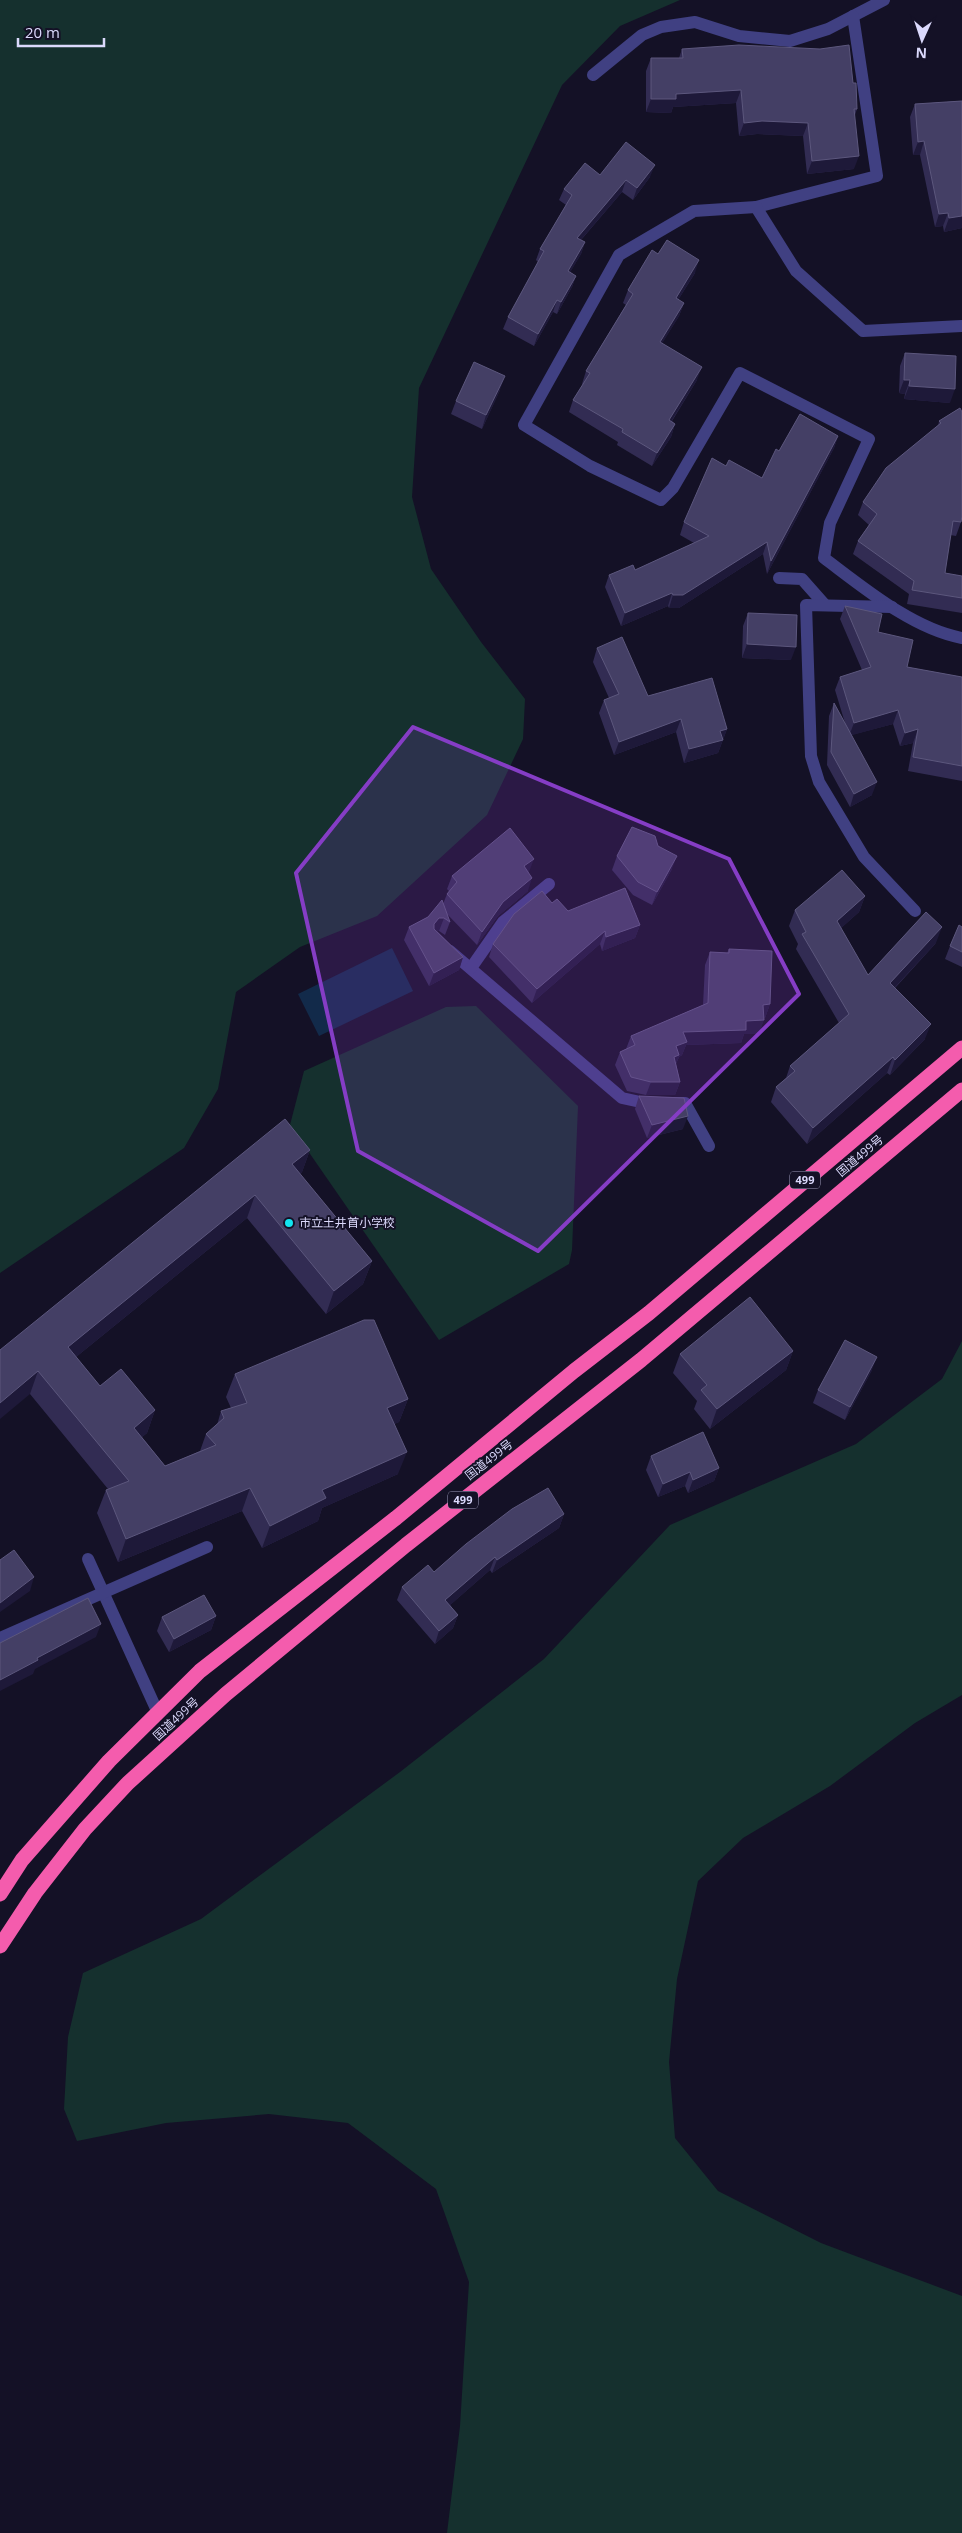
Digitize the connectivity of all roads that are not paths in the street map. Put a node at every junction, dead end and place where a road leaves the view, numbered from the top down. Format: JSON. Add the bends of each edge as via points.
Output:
{"nodes":[{"id":1,"x":884,"y":0,"type":"edge"},
{"id":2,"x":853,"y":16,"type":"junction"},
{"id":3,"x":593,"y":76,"type":"dead end"},
{"id":4,"x":756,"y":207,"type":"junction"},
{"id":5,"x":962,"y":326,"type":"edge"},
{"id":6,"x":779,"y":578,"type":"dead end"},
{"id":7,"x":825,"y":605,"type":"junction"},
{"id":8,"x":892,"y":607,"type":"junction"},
{"id":9,"x":962,"y":636,"type":"edge"},
{"id":10,"x":549,"y":884,"type":"dead end"},
{"id":11,"x":915,"y":911,"type":"dead end"},
{"id":12,"x":444,"y":945,"type":"edge"},
{"id":13,"x":471,"y":968,"type":"junction"},
{"id":14,"x":962,"y":1048,"type":"edge"},
{"id":15,"x":962,"y":1090,"type":"edge"},
{"id":16,"x":709,"y":1146,"type":"dead end"},
{"id":17,"x":207,"y":1547,"type":"dead end"},
{"id":18,"x":88,"y":1558,"type":"dead end"},
{"id":19,"x":105,"y":1592,"type":"junction"},
{"id":20,"x":0,"y":1638,"type":"edge"},
{"id":21,"x":158,"y":1713,"type":"junction"},
{"id":22,"x":0,"y":1894,"type":"edge"},
{"id":23,"x":0,"y":1946,"type":"edge"}],
"edges":[{"from":1,"to":2,"type":"street"},
{"from":2,"to":3,"type":"street","via":[[828,29],[790,41],[740,36],[695,22],[661,27],[636,40]]},
{"from":2,"to":4,"type":"street","via":[[877,176]]},
{"from":4,"to":5,"type":"street","via":[[796,271],[863,331]]},
{"from":4,"to":8,"type":"street","via":[[694,211],[619,255],[524,424],[590,466],[662,500],[673,488],[740,373],[870,439],[830,523],[824,558]]},
{"from":6,"to":7,"type":"street","via":[[802,579]]},
{"from":7,"to":8,"type":"street"},
{"from":7,"to":11,"type":"street","via":[[806,605],[811,756],[819,782],[864,858]]},
{"from":8,"to":9,"type":"street","via":[[910,618]]},
{"from":10,"to":13,"type":"street","via":[[503,922]]},
{"from":12,"to":13,"type":"street"},
{"from":13,"to":16,"type":"street","via":[[622,1098],[645,1104],[685,1103]]},
{"from":14,"to":21,"type":"highway","name":"国道499号","number":"499","via":[[649,1313],[396,1518],[200,1671]]},
{"from":15,"to":23,"type":"highway","name":"国道499号","number":"499","via":[[641,1360],[406,1545],[226,1694],[128,1783],[85,1829],[35,1893]]},
{"from":17,"to":19,"type":"street"},
{"from":18,"to":19,"type":"street"},
{"from":19,"to":20,"type":"street"},
{"from":19,"to":21,"type":"street"},
{"from":21,"to":22,"type":"highway","name":"国道499号","number":"499","via":[[22,1860]]}]}
